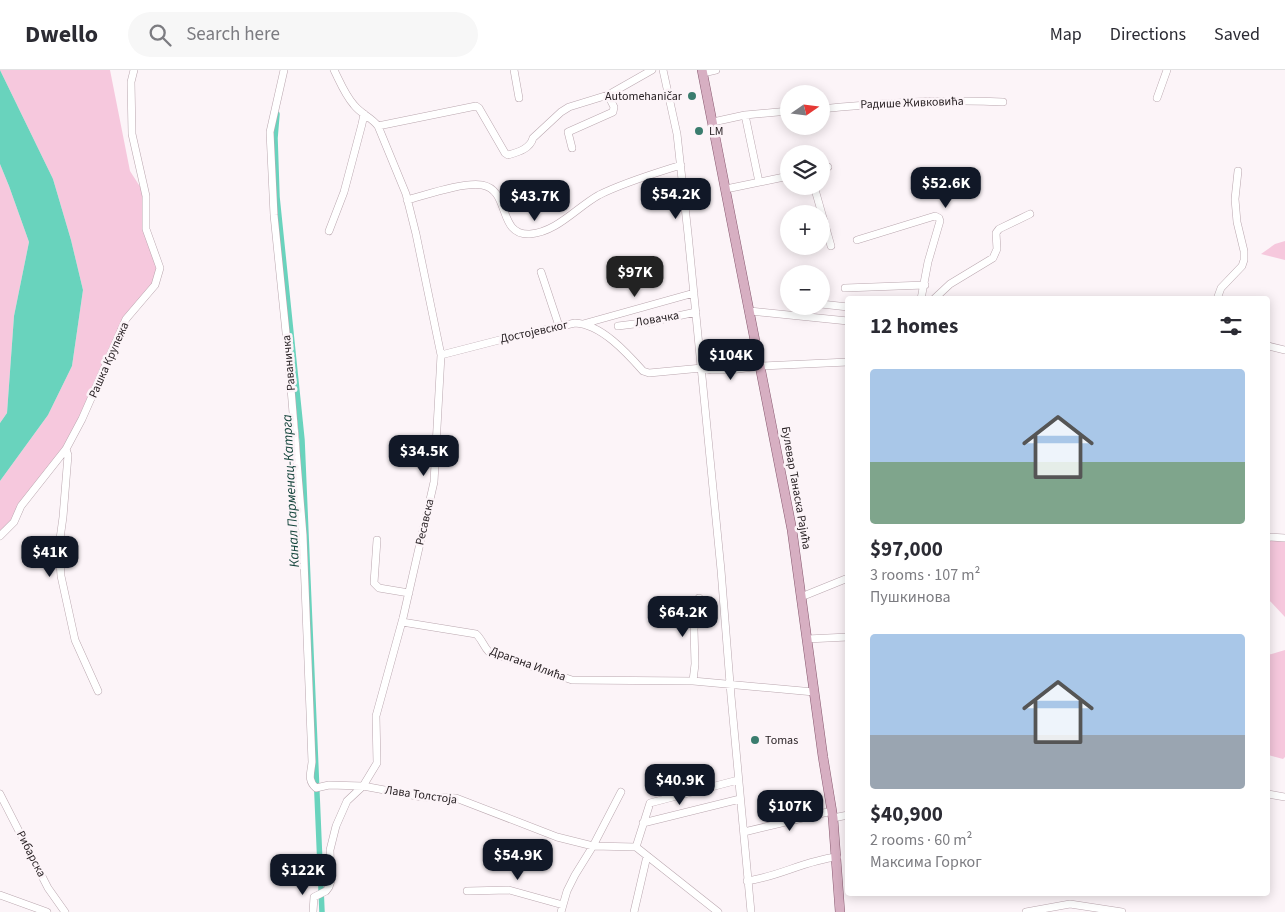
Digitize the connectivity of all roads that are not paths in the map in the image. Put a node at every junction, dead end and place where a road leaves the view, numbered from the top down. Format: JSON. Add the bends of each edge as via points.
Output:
{"nodes":[{"id":1,"x":134,"y":70,"type":"edge"},
{"id":2,"x":284,"y":70,"type":"edge"},
{"id":3,"x":334,"y":70,"type":"edge"},
{"id":4,"x":514,"y":70,"type":"edge"},
{"id":5,"x":652,"y":70,"type":"edge"},
{"id":6,"x":663,"y":70,"type":"edge"},
{"id":7,"x":716,"y":70,"type":"edge"},
{"id":8,"x":1168,"y":70,"type":"edge"},
{"id":9,"x":702,"y":72,"type":"edge"},
{"id":10,"x":608,"y":95,"type":"junction"},
{"id":11,"x":519,"y":98,"type":"dead end"},
{"id":12,"x":1157,"y":98,"type":"dead end"},
{"id":13,"x":1003,"y":102,"type":"dead end"},
{"id":14,"x":830,"y":107,"type":"edge"},
{"id":15,"x":780,"y":112,"type":"edge"},
{"id":16,"x":364,"y":114,"type":"junction"},
{"id":17,"x":745,"y":115,"type":"junction"},
{"id":18,"x":713,"y":122,"type":"junction"},
{"id":19,"x":378,"y":126,"type":"junction"},
{"id":20,"x":572,"y":148,"type":"dead end"},
{"id":21,"x":681,"y":166,"type":"junction"},
{"id":22,"x":1238,"y":172,"type":"dead end"},
{"id":23,"x":780,"y":178,"type":"edge"},
{"id":24,"x":759,"y":182,"type":"junction"},
{"id":25,"x":726,"y":189,"type":"junction"},
{"id":26,"x":817,"y":195,"type":"edge"},
{"id":27,"x":407,"y":200,"type":"junction"},
{"id":28,"x":1030,"y":214,"type":"dead end"},
{"id":29,"x":329,"y":231,"type":"dead end"},
{"id":30,"x":857,"y":240,"type":"dead end"},
{"id":31,"x":831,"y":246,"type":"dead end"},
{"id":32,"x":542,"y":272,"type":"dead end"},
{"id":33,"x":924,"y":285,"type":"junction"},
{"id":34,"x":845,"y":288,"type":"dead end"},
{"id":35,"x":694,"y":293,"type":"junction"},
{"id":36,"x":922,"y":296,"type":"edge"},
{"id":37,"x":937,"y":296,"type":"edge"},
{"id":38,"x":1217,"y":296,"type":"edge"},
{"id":39,"x":830,"y":305,"type":"edge"},
{"id":40,"x":845,"y":307,"type":"edge"},
{"id":41,"x":696,"y":312,"type":"junction"},
{"id":42,"x":750,"y":312,"type":"junction"},
{"id":43,"x":845,"y":321,"type":"edge"},
{"id":44,"x":582,"y":324,"type":"junction"},
{"id":45,"x":559,"y":326,"type":"junction"},
{"id":46,"x":618,"y":326,"type":"dead end"},
{"id":47,"x":1270,"y":346,"type":"edge"},
{"id":48,"x":1285,"y":350,"type":"edge"},
{"id":49,"x":441,"y":355,"type":"junction"},
{"id":50,"x":845,"y":362,"type":"edge"},
{"id":51,"x":760,"y":366,"type":"junction"},
{"id":52,"x":702,"y":368,"type":"junction"},
{"id":53,"x":66,"y":449,"type":"junction"},
{"id":54,"x":0,"y":536,"type":"edge"},
{"id":55,"x":1270,"y":537,"type":"edge"},
{"id":56,"x":1285,"y":538,"type":"edge"},
{"id":57,"x":377,"y":540,"type":"dead end"},
{"id":58,"x":845,"y":579,"type":"edge"},
{"id":59,"x":409,"y":593,"type":"junction"},
{"id":60,"x":801,"y":597,"type":"junction"},
{"id":61,"x":699,"y":598,"type":"dead end"},
{"id":62,"x":402,"y":622,"type":"junction"},
{"id":63,"x":845,"y":637,"type":"edge"},
{"id":64,"x":807,"y":639,"type":"junction"},
{"id":65,"x":693,"y":682,"type":"junction"},
{"id":66,"x":730,"y":684,"type":"junction"},
{"id":67,"x":98,"y":691,"type":"dead end"},
{"id":68,"x":814,"y":692,"type":"junction"},
{"id":69,"x":738,"y":780,"type":"junction"},
{"id":70,"x":363,"y":786,"type":"junction"},
{"id":71,"x":621,"y":792,"type":"dead end"},
{"id":72,"x":0,"y":794,"type":"edge"},
{"id":73,"x":1270,"y":794,"type":"edge"},
{"id":74,"x":1285,"y":797,"type":"edge"},
{"id":75,"x":740,"y":799,"type":"junction"},
{"id":76,"x":833,"y":814,"type":"junction"},
{"id":77,"x":845,"y":815,"type":"edge"},
{"id":78,"x":643,"y":822,"type":"junction"},
{"id":79,"x":744,"y":832,"type":"junction"},
{"id":80,"x":593,"y":846,"type":"junction"},
{"id":81,"x":636,"y":847,"type":"junction"},
{"id":82,"x":647,"y":856,"type":"junction"},
{"id":83,"x":837,"y":857,"type":"junction"},
{"id":84,"x":747,"y":881,"type":"junction"},
{"id":85,"x":467,"y":891,"type":"dead end"},
{"id":86,"x":0,"y":895,"type":"edge"},
{"id":87,"x":562,"y":908,"type":"edge"},
{"id":88,"x":47,"y":912,"type":"edge"},
{"id":89,"x":65,"y":912,"type":"edge"},
{"id":90,"x":312,"y":912,"type":"edge"},
{"id":91,"x":634,"y":912,"type":"edge"},
{"id":92,"x":718,"y":912,"type":"edge"},
{"id":93,"x":751,"y":912,"type":"edge"},
{"id":94,"x":840,"y":912,"type":"edge"},
{"id":95,"x":1026,"y":912,"type":"edge"},
{"id":96,"x":1122,"y":912,"type":"edge"}],
"edges":[{"from":1,"to":53,"type":"street","name":"Рашка Крупежа","via":[[131,82],[132,134],[146,196],[146,228],[160,268],[155,285],[126,319]]},
{"from":2,"to":70,"type":"street","name":"Раваничка","via":[[270,132],[274,215],[303,535],[310,779],[316,788]]},
{"from":3,"to":16,"type":"street","name":"Ресавска","via":[[346,95]]},
{"from":4,"to":11,"type":"street"},
{"from":5,"to":10,"type":"street"},
{"from":6,"to":21,"type":"street"},
{"from":7,"to":9,"type":"street","name":"Булевар Танаска Рајића"},
{"from":8,"to":12,"type":"street"},
{"from":9,"to":18,"type":"main road","name":"Булевар Танаска Рајића"},
{"from":10,"to":19,"type":"street","via":[[569,107],[533,138],[527,148],[508,155],[476,106]]},
{"from":10,"to":20,"type":"street","via":[[613,112],[568,132]]},
{"from":13,"to":14,"type":"street","name":"Радише Живковића","via":[[900,102]]},
{"from":15,"to":17,"type":"street"},
{"from":16,"to":19,"type":"street","name":"Ресавска"},
{"from":16,"to":29,"type":"street","via":[[346,185]]},
{"from":17,"to":18,"type":"street"},
{"from":17,"to":24,"type":"street"},
{"from":18,"to":25,"type":"main road","name":"Булевар Танаска Рајића"},
{"from":19,"to":27,"type":"street","name":"Ресавска"},
{"from":21,"to":27,"type":"street","via":[[634,180],[598,196],[546,230],[531,234],[513,230],[496,193],[487,186],[470,185]]},
{"from":21,"to":35,"type":"street"},
{"from":22,"to":38,"type":"street","via":[[1235,199],[1244,260]]},
{"from":23,"to":24,"type":"street"},
{"from":24,"to":25,"type":"street"},
{"from":25,"to":42,"type":"main road","name":"Булевар Танаска Рајића"},
{"from":26,"to":31,"type":"street"},
{"from":27,"to":49,"type":"street","name":"Ресавска"},
{"from":28,"to":37,"type":"street","via":[[999,229],[993,258],[950,284]]},
{"from":30,"to":33,"type":"street","via":[[937,217],[940,220]]},
{"from":32,"to":45,"type":"street"},
{"from":33,"to":34,"type":"street"},
{"from":33,"to":36,"type":"street"},
{"from":35,"to":41,"type":"street"},
{"from":35,"to":44,"type":"street"},
{"from":39,"to":40,"type":"street"},
{"from":41,"to":46,"type":"street","name":"Ловачка"},
{"from":41,"to":52,"type":"street"},
{"from":42,"to":43,"type":"street"},
{"from":42,"to":51,"type":"main road","name":"Булевар Танаска Рајића"},
{"from":44,"to":45,"type":"street","name":"Достојевског"},
{"from":44,"to":52,"type":"street","name":"Достојевског","via":[[620,345],[643,371],[656,373]]},
{"from":45,"to":49,"type":"street","name":"Достојевског"},
{"from":47,"to":48,"type":"street"},
{"from":49,"to":59,"type":"street","name":"Ресавска","via":[[434,482]]},
{"from":50,"to":51,"type":"street","name":"Достојевског"},
{"from":51,"to":52,"type":"street","name":"Достојевског","via":[[730,370]]},
{"from":51,"to":60,"type":"main road","name":"Булевар Танаска Рајића","via":[[792,530]]},
{"from":52,"to":66,"type":"street"},
{"from":53,"to":54,"type":"street","name":"Рашка Крупежа","via":[[21,506],[14,522]]},
{"from":53,"to":67,"type":"street","via":[[59,546],[61,576],[75,640]]},
{"from":55,"to":56,"type":"street"},
{"from":57,"to":59,"type":"street","via":[[374,584],[379,588]]},
{"from":58,"to":60,"type":"street"},
{"from":59,"to":62,"type":"street","name":"Ресавска"},
{"from":60,"to":64,"type":"main road","name":"Булевар Танаска Рајића"},
{"from":61,"to":65,"type":"street","via":[[694,629]]},
{"from":62,"to":65,"type":"street","name":"Драгана Илића","via":[[476,634],[489,652],[572,680]]},
{"from":62,"to":70,"type":"street","name":"Ресавска","via":[[376,716],[377,763]]},
{"from":63,"to":64,"type":"street"},
{"from":64,"to":68,"type":"main road","name":"Булевар Танаска Рајића"},
{"from":65,"to":66,"type":"street","name":"Драгана Илића"},
{"from":66,"to":68,"type":"street"},
{"from":66,"to":69,"type":"street"},
{"from":68,"to":76,"type":"main road","name":"Булевар Танаска Рајића"},
{"from":69,"to":75,"type":"street"},
{"from":69,"to":78,"type":"street","via":[[650,803]]},
{"from":70,"to":80,"type":"street","name":"Лава Толстоја","via":[[422,797],[456,798],[558,837]]},
{"from":70,"to":90,"type":"street","name":"Ресавска","via":[[347,801],[336,826],[330,850],[331,881],[329,887],[314,897]]},
{"from":71,"to":80,"type":"street"},
{"from":72,"to":89,"type":"street","name":"Рибарска","via":[[48,888]]},
{"from":73,"to":74,"type":"street"},
{"from":75,"to":78,"type":"street"},
{"from":75,"to":79,"type":"street"},
{"from":76,"to":77,"type":"street"},
{"from":76,"to":79,"type":"street"},
{"from":76,"to":83,"type":"main road","name":"Булевар Танаска Рајића"},
{"from":78,"to":81,"type":"street"},
{"from":79,"to":84,"type":"street"},
{"from":80,"to":81,"type":"street","name":"Лава Толстоја"},
{"from":80,"to":87,"type":"street","via":[[575,875]]},
{"from":81,"to":82,"type":"street"},
{"from":82,"to":91,"type":"street"},
{"from":82,"to":92,"type":"street"},
{"from":83,"to":84,"type":"street"},
{"from":83,"to":94,"type":"main road","name":"Булевар Танаска Рајића"},
{"from":84,"to":93,"type":"street"},
{"from":85,"to":87,"type":"street","via":[[509,890]]},
{"from":86,"to":88,"type":"street"},
{"from":95,"to":96,"type":"street","via":[[1070,904]]}]}
